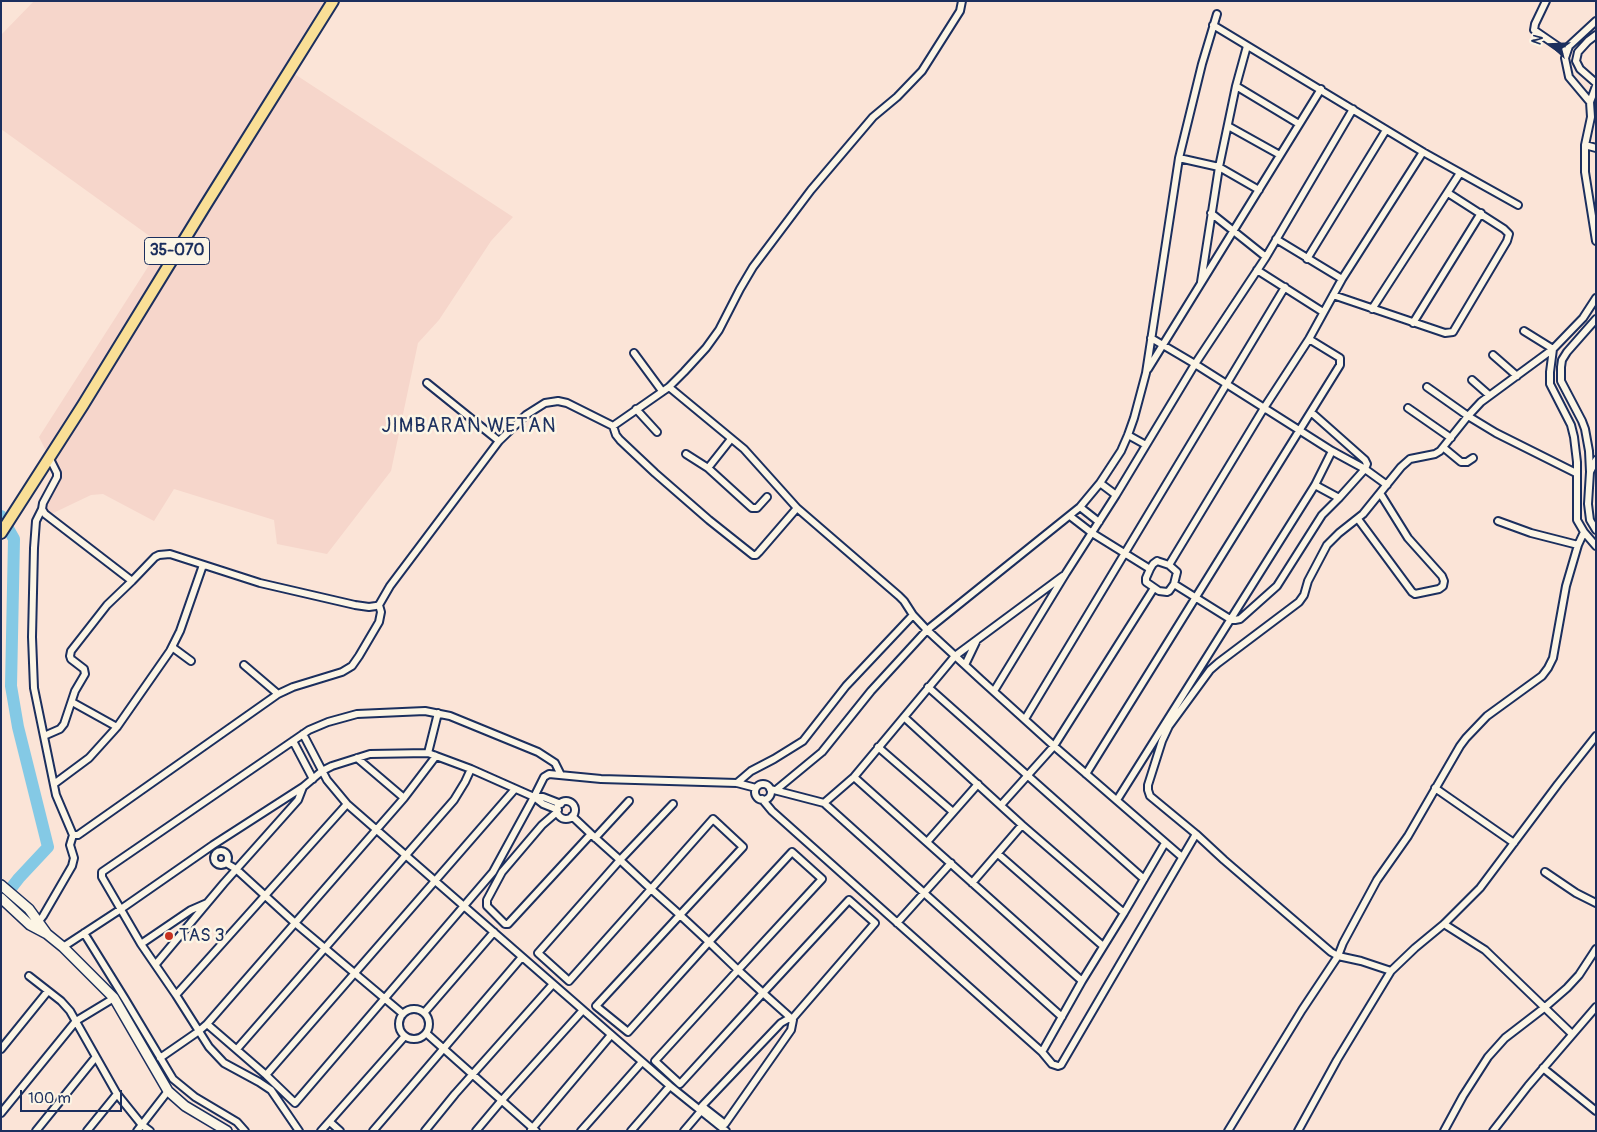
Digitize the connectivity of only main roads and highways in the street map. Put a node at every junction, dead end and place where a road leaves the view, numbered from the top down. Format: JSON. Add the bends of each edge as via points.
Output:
{"nodes":[{"id":1,"x":334,"y":1,"type":"edge"},
{"id":2,"x":2,"y":531,"type":"edge"}],
"edges":[{"from":1,"to":2,"type":"main road","number":"35-070"}]}
